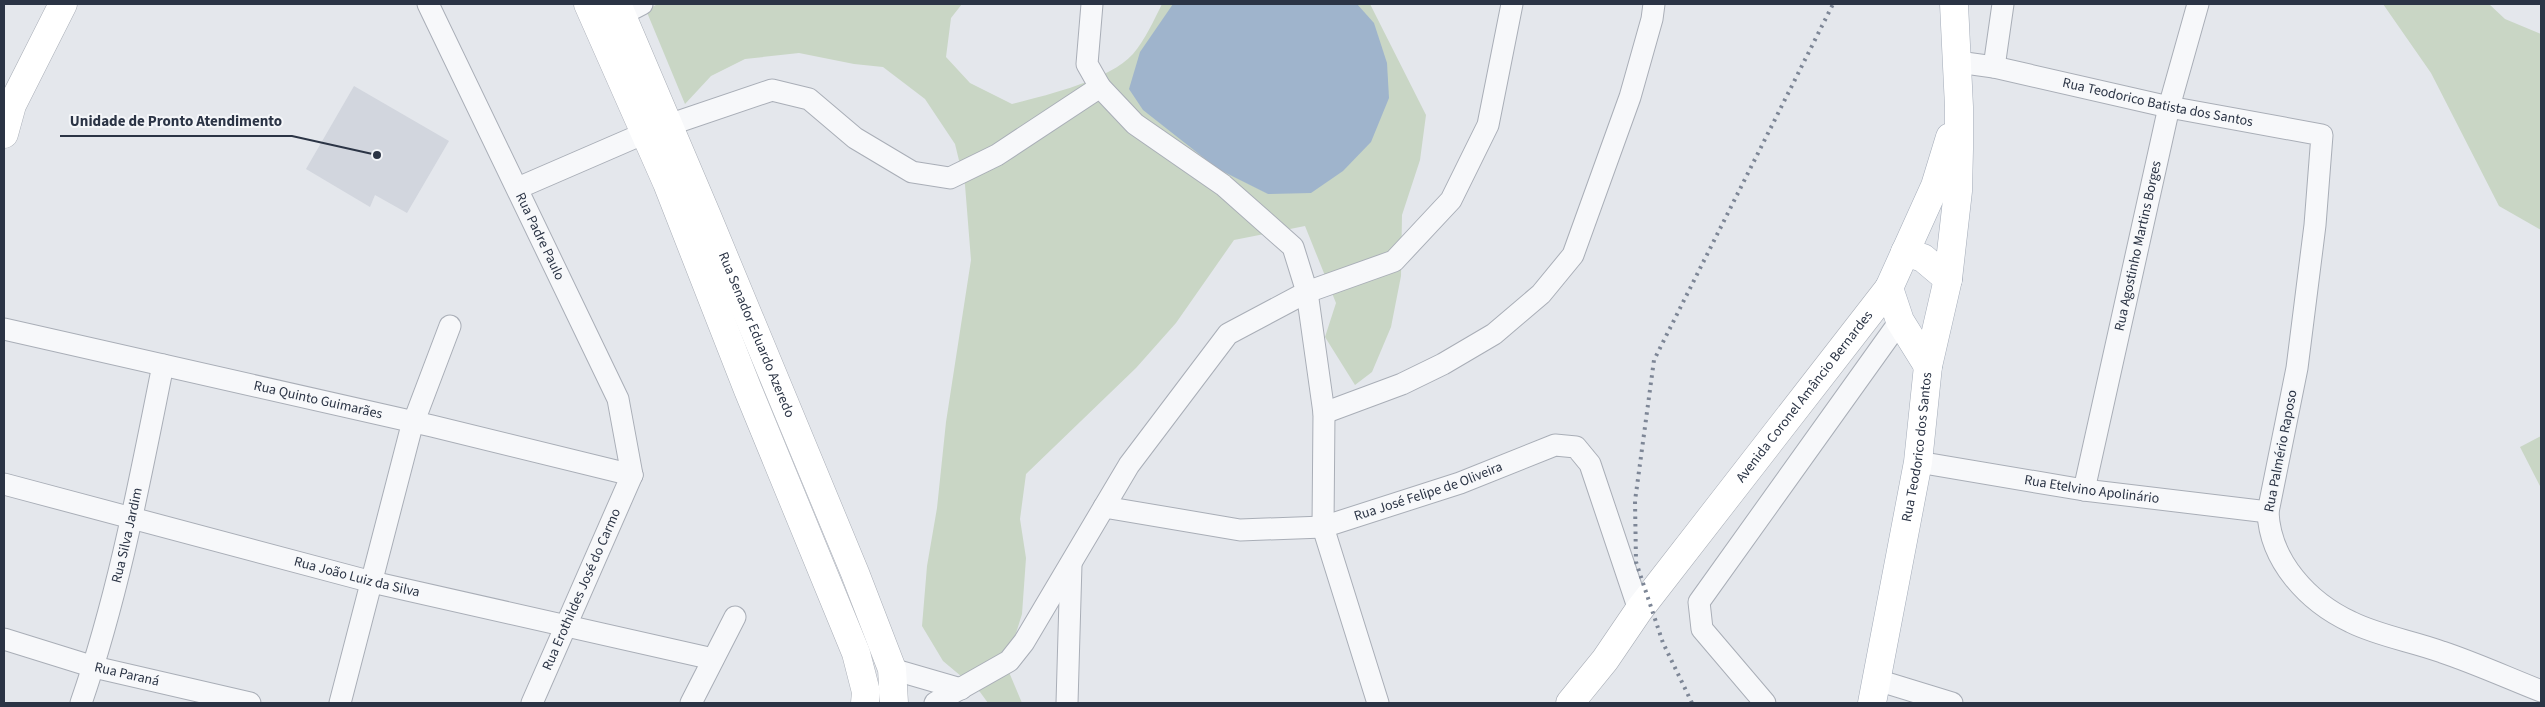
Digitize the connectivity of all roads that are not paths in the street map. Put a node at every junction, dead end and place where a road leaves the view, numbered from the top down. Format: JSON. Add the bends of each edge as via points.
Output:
{"nodes":[{"id":1,"x":63,"y":4,"type":"edge"},
{"id":2,"x":428,"y":4,"type":"edge"},
{"id":3,"x":588,"y":4,"type":"edge"},
{"id":4,"x":1092,"y":4,"type":"edge"},
{"id":5,"x":1512,"y":4,"type":"edge"},
{"id":6,"x":1654,"y":4,"type":"edge"},
{"id":7,"x":1954,"y":4,"type":"edge"},
{"id":8,"x":2003,"y":4,"type":"edge"},
{"id":9,"x":2198,"y":4,"type":"edge"},
{"id":10,"x":627,"y":7,"type":"edge"},
{"id":11,"x":1958,"y":62,"type":"junction"},
{"id":12,"x":1994,"y":66,"type":"junction"},
{"id":13,"x":1100,"y":87,"type":"junction"},
{"id":14,"x":1959,"y":107,"type":"junction"},
{"id":15,"x":2170,"y":107,"type":"junction"},
{"id":16,"x":657,"y":129,"type":"junction"},
{"id":17,"x":4,"y":134,"type":"edge"},
{"id":18,"x":2322,"y":135,"type":"joint"},
{"id":19,"x":518,"y":188,"type":"junction"},
{"id":20,"x":1905,"y":252,"type":"junction"},
{"id":21,"x":1948,"y":279,"type":"junction"},
{"id":22,"x":1888,"y":288,"type":"junction"},
{"id":23,"x":1307,"y":292,"type":"junction"},
{"id":24,"x":1900,"y":321,"type":"junction"},
{"id":25,"x":450,"y":326,"type":"dead end"},
{"id":26,"x":4,"y":329,"type":"edge"},
{"id":27,"x":163,"y":365,"type":"junction"},
{"id":28,"x":1928,"y":366,"type":"junction"},
{"id":29,"x":1324,"y":413,"type":"junction"},
{"id":30,"x":414,"y":422,"type":"junction"},
{"id":31,"x":1918,"y":462,"type":"junction"},
{"id":32,"x":632,"y":475,"type":"junction"},
{"id":33,"x":4,"y":484,"type":"edge"},
{"id":34,"x":2084,"y":490,"type":"junction"},
{"id":35,"x":1104,"y":507,"type":"junction"},
{"id":36,"x":2268,"y":512,"type":"junction"},
{"id":37,"x":133,"y":517,"type":"junction"},
{"id":38,"x":1323,"y":527,"type":"junction"},
{"id":39,"x":1071,"y":563,"type":"junction"},
{"id":40,"x":372,"y":582,"type":"junction"},
{"id":41,"x":1639,"y":610,"type":"junction"},
{"id":42,"x":735,"y":617,"type":"dead end"},
{"id":43,"x":566,"y":627,"type":"junction"},
{"id":44,"x":4,"y":639,"type":"edge"},
{"id":45,"x":714,"y":660,"type":"junction"},
{"id":46,"x":1605,"y":660,"type":"junction"},
{"id":47,"x":94,"y":667,"type":"junction"},
{"id":48,"x":892,"y":668,"type":"junction"},
{"id":49,"x":961,"y":689,"type":"junction"},
{"id":50,"x":2541,"y":691,"type":"edge"},
{"id":51,"x":1875,"y":692,"type":"edge"},
{"id":52,"x":1761,"y":701,"type":"edge"},
{"id":53,"x":81,"y":703,"type":"edge"},
{"id":54,"x":250,"y":703,"type":"edge"},
{"id":55,"x":340,"y":703,"type":"edge"},
{"id":56,"x":532,"y":703,"type":"edge"},
{"id":57,"x":691,"y":703,"type":"edge"},
{"id":58,"x":865,"y":703,"type":"edge"},
{"id":59,"x":894,"y":703,"type":"edge"},
{"id":60,"x":935,"y":703,"type":"edge"},
{"id":61,"x":1067,"y":703,"type":"edge"},
{"id":62,"x":1378,"y":703,"type":"edge"},
{"id":63,"x":1570,"y":703,"type":"edge"},
{"id":64,"x":1586,"y":703,"type":"edge"},
{"id":65,"x":1952,"y":703,"type":"edge"}],
"edges":[{"from":1,"to":17,"type":"street","via":[[12,105]]},
{"from":2,"to":19,"type":"street","name":"Rua Padre Paulo"},
{"from":3,"to":16,"type":"street","name":"Rua Senador Eduardo Azeredo"},
{"from":4,"to":13,"type":"street","via":[[1087,64]]},
{"from":5,"to":23,"type":"street","via":[[1488,125],[1451,200],[1394,261]]},
{"from":6,"to":29,"type":"street","via":[[1630,97],[1573,256],[1541,294],[1494,334],[1402,384]]},
{"from":7,"to":11,"type":"street","name":"Rua Teodorico dos Santos"},
{"from":8,"to":12,"type":"street"},
{"from":9,"to":15,"type":"street","name":"Rua Agostinho Martins Borges"},
{"from":10,"to":16,"type":"street","name":"Rua Senador Eduardo Azeredo"},
{"from":11,"to":12,"type":"street","name":"Rua Teodorico Batista dos Santos"},
{"from":11,"to":14,"type":"street","name":"Rua Teodorico dos Santos"},
{"from":12,"to":15,"type":"street","name":"Rua Teodorico Batista dos Santos"},
{"from":13,"to":16,"type":"street","via":[[997,155],[950,178],[912,172],[855,138],[809,99],[772,90]]},
{"from":13,"to":23,"type":"street","via":[[1135,124],[1223,185],[1293,247]]},
{"from":14,"to":20,"type":"street","name":"Avenida Coronel Amâncio Bernardes","via":[[1935,186]]},
{"from":14,"to":21,"type":"street","name":"Rua Teodorico dos Santos","via":[[1958,191]]},
{"from":15,"to":18,"type":"street","name":"Rua Teodorico Batista dos Santos"},
{"from":15,"to":34,"type":"street","name":"Rua Agostinho Martins Borges"},
{"from":16,"to":19,"type":"street"},
{"from":16,"to":48,"type":"street","name":"Rua Senador Eduardo Azeredo","via":[[760,343]]},
{"from":16,"to":58,"type":"street","name":"Rua Senador Eduardo Azeredo","via":[[856,653],[866,692]]},
{"from":18,"to":36,"type":"street","name":"Rua Palmério Raposo","via":[[2315,225],[2297,368]]},
{"from":19,"to":32,"type":"street","name":"Rua Padre Paulo","via":[[618,399]]},
{"from":20,"to":21,"type":"street","via":[[1923,258]]},
{"from":20,"to":22,"type":"street","name":"Avenida Coronel Amâncio Bernardes"},
{"from":21,"to":28,"type":"street","name":"Rua Teodorico dos Santos"},
{"from":22,"to":24,"type":"street"},
{"from":22,"to":41,"type":"street","name":"Avenida Coronel Amâncio Bernardes"},
{"from":23,"to":29,"type":"street"},
{"from":23,"to":35,"type":"street","via":[[1228,334],[1129,465]]},
{"from":24,"to":28,"type":"street"},
{"from":24,"to":52,"type":"street","via":[[1699,602],[1702,629]]},
{"from":25,"to":30,"type":"street"},
{"from":26,"to":27,"type":"street","name":"Rua Quinto Guimarães"},
{"from":27,"to":30,"type":"street","name":"Rua Quinto Guimarães"},
{"from":27,"to":37,"type":"street","name":"Rua Silva Jardim"},
{"from":28,"to":31,"type":"street","name":"Rua Teodorico dos Santos"},
{"from":29,"to":38,"type":"street"},
{"from":30,"to":32,"type":"street","name":"Rua Quinto Guimarães"},
{"from":30,"to":40,"type":"street"},
{"from":31,"to":34,"type":"street","name":"Rua Etelvino Apolinário"},
{"from":31,"to":51,"type":"street","name":"Rua Teodorico dos Santos"},
{"from":32,"to":43,"type":"street","name":"Rua Erothildes José do Carmo"},
{"from":33,"to":37,"type":"street","name":"Rua João Luiz da Silva"},
{"from":34,"to":36,"type":"street","name":"Rua Etelvino Apolinário"},
{"from":35,"to":38,"type":"street","name":"Rua José Felipe de Oliveira","via":[[1240,530]]},
{"from":35,"to":39,"type":"street"},
{"from":36,"to":50,"type":"street","name":"Rua Palmério Raposo","via":[[2269,529],[2276,550],[2291,575],[2306,591],[2350,622],[2443,652]]},
{"from":37,"to":40,"type":"street","name":"Rua João Luiz da Silva"},
{"from":37,"to":47,"type":"street","name":"Rua Silva Jardim"},
{"from":38,"to":41,"type":"street","name":"Rua José Felipe de Oliveira","via":[[1460,483],[1556,445],[1576,447],[1590,464]]},
{"from":38,"to":62,"type":"street"},
{"from":39,"to":49,"type":"street","via":[[1024,642],[1009,661]]},
{"from":39,"to":61,"type":"street"},
{"from":40,"to":43,"type":"street","name":"Rua João Luiz da Silva"},
{"from":40,"to":55,"type":"street"},
{"from":41,"to":46,"type":"street","name":"Avenida Coronel Amâncio Bernardes"},
{"from":42,"to":45,"type":"street"},
{"from":43,"to":45,"type":"street","name":"Rua João Luiz da Silva"},
{"from":43,"to":56,"type":"street","name":"Rua Erothildes José do Carmo"},
{"from":44,"to":47,"type":"street","name":"Rua Paraná"},
{"from":45,"to":57,"type":"street"},
{"from":46,"to":63,"type":"street","name":"Avenida Coronel Amâncio Bernardes"},
{"from":46,"to":64,"type":"street","name":"Avenida Coronel Amâncio Bernardes"},
{"from":47,"to":53,"type":"street","name":"Rua Silva Jardim"},
{"from":47,"to":54,"type":"street","name":"Rua Paraná"},
{"from":48,"to":49,"type":"street"},
{"from":48,"to":59,"type":"street","name":"Rua Senador Eduardo Azeredo"},
{"from":49,"to":60,"type":"street"},
{"from":51,"to":65,"type":"street"}]}
